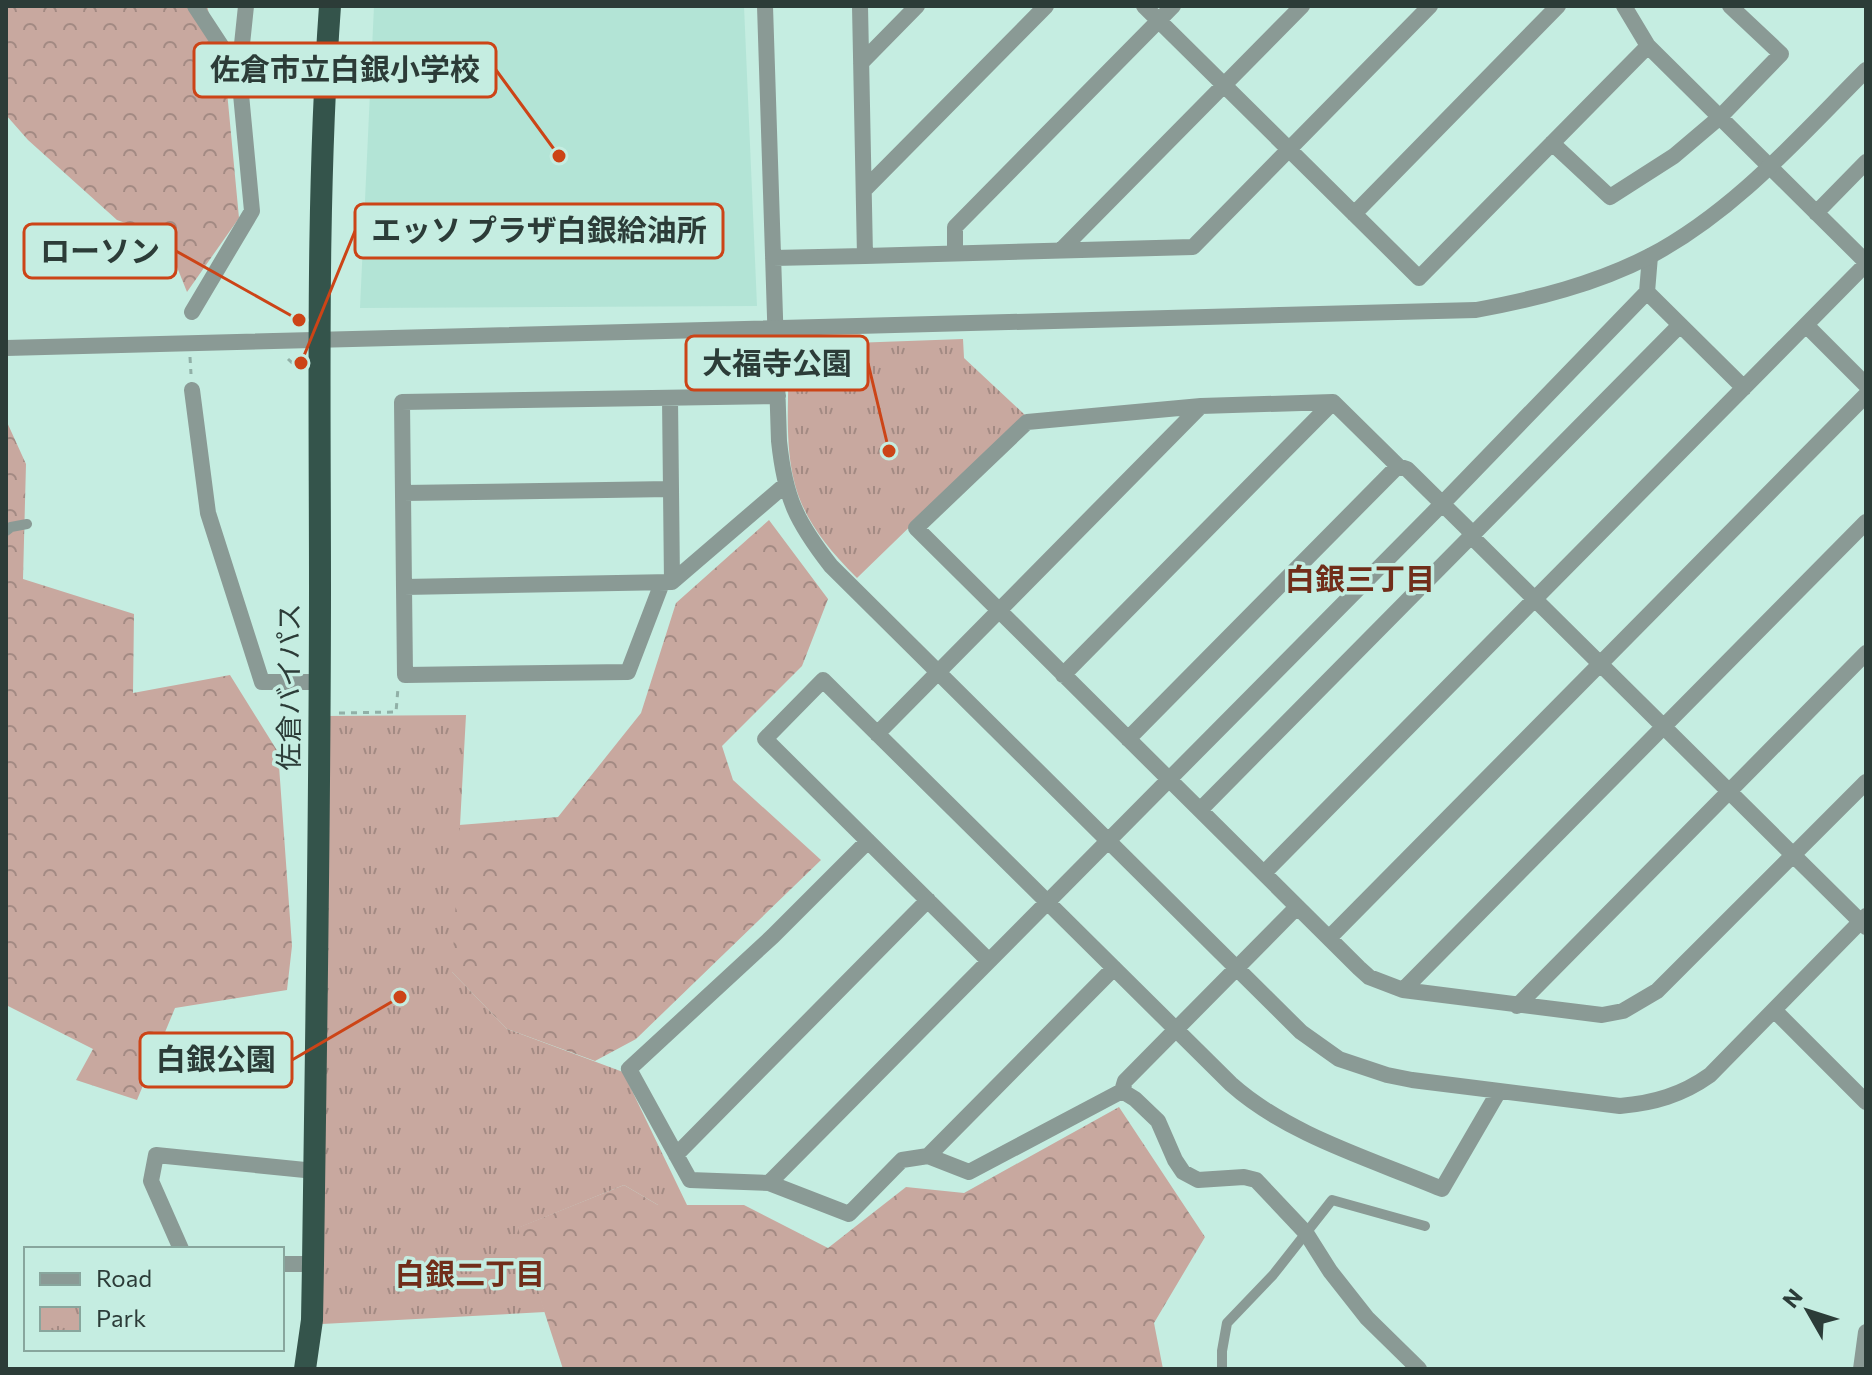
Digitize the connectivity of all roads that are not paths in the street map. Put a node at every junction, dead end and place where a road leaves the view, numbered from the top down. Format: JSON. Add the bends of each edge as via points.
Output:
{"nodes":[{"id":1,"x":195,"y":6,"type":"edge"},
{"id":2,"x":246,"y":6,"type":"edge"},
{"id":3,"x":330,"y":6,"type":"edge"},
{"id":4,"x":765,"y":6,"type":"edge"},
{"id":5,"x":860,"y":6,"type":"edge"},
{"id":6,"x":917,"y":6,"type":"edge"},
{"id":7,"x":1046,"y":6,"type":"edge"},
{"id":8,"x":1144,"y":6,"type":"edge"},
{"id":9,"x":1173,"y":6,"type":"edge"},
{"id":10,"x":1302,"y":6,"type":"edge"},
{"id":11,"x":1430,"y":6,"type":"edge"},
{"id":12,"x":1558,"y":6,"type":"edge"},
{"id":13,"x":1624,"y":6,"type":"edge"},
{"id":14,"x":1730,"y":6,"type":"edge"},
{"id":15,"x":1158,"y":21,"type":"junction"},
{"id":16,"x":1648,"y":46,"type":"junction"},
{"id":17,"x":861,"y":63,"type":"junction"},
{"id":18,"x":1866,"y":70,"type":"edge"},
{"id":19,"x":239,"y":73,"type":"junction"},
{"id":20,"x":1224,"y":85,"type":"junction"},
{"id":21,"x":1720,"y":117,"type":"junction"},
{"id":22,"x":1552,"y":143,"type":"junction"},
{"id":23,"x":1289,"y":149,"type":"junction"},
{"id":24,"x":1866,"y":162,"type":"edge"},
{"id":25,"x":1770,"y":167,"type":"junction"},
{"id":26,"x":864,"y":190,"type":"junction"},
{"id":27,"x":1816,"y":213,"type":"junction"},
{"id":28,"x":1354,"y":214,"type":"junction"},
{"id":29,"x":1061,"y":250,"type":"junction"},
{"id":30,"x":955,"y":253,"type":"junction"},
{"id":31,"x":865,"y":256,"type":"junction"},
{"id":32,"x":1650,"y":256,"type":"junction"},
{"id":33,"x":773,"y":258,"type":"junction"},
{"id":34,"x":1866,"y":263,"type":"edge"},
{"id":35,"x":1647,"y":292,"type":"junction"},
{"id":36,"x":192,"y":312,"type":"dead end"},
{"id":37,"x":1680,"y":325,"type":"junction"},
{"id":38,"x":1806,"y":325,"type":"junction"},
{"id":39,"x":775,"y":329,"type":"junction"},
{"id":40,"x":320,"y":341,"type":"junction"},
{"id":41,"x":6,"y":348,"type":"edge"},
{"id":42,"x":1866,"y":385,"type":"edge"},
{"id":43,"x":1744,"y":388,"type":"junction"},
{"id":44,"x":192,"y":390,"type":"dead end"},
{"id":45,"x":1866,"y":395,"type":"edge"},
{"id":46,"x":778,"y":396,"type":"junction"},
{"id":47,"x":670,"y":398,"type":"junction"},
{"id":48,"x":1333,"y":402,"type":"junction"},
{"id":49,"x":1201,"y":406,"type":"junction"},
{"id":50,"x":1398,"y":466,"type":"junction"},
{"id":51,"x":785,"y":485,"type":"junction"},
{"id":52,"x":671,"y":489,"type":"junction"},
{"id":53,"x":403,"y":493,"type":"junction"},
{"id":54,"x":1442,"y":504,"type":"junction"},
{"id":55,"x":1866,"y":522,"type":"edge"},
{"id":56,"x":27,"y":524,"type":"dead end"},
{"id":57,"x":6,"y":531,"type":"edge"},
{"id":58,"x":1472,"y":535,"type":"junction"},
{"id":59,"x":667,"y":582,"type":"junction"},
{"id":60,"x":404,"y":587,"type":"junction"},
{"id":61,"x":1535,"y":599,"type":"junction"},
{"id":62,"x":998,"y":611,"type":"junction"},
{"id":63,"x":1866,"y":653,"type":"edge"},
{"id":64,"x":1600,"y":664,"type":"junction"},
{"id":65,"x":938,"y":672,"type":"junction"},
{"id":66,"x":1063,"y":675,"type":"junction"},
{"id":67,"x":320,"y":682,"type":"junction"},
{"id":68,"x":1664,"y":727,"type":"junction"},
{"id":69,"x":877,"y":734,"type":"junction"},
{"id":70,"x":1128,"y":739,"type":"junction"},
{"id":71,"x":1169,"y":780,"type":"junction"},
{"id":72,"x":1866,"y":782,"type":"edge"},
{"id":73,"x":1729,"y":791,"type":"junction"},
{"id":74,"x":1200,"y":810,"type":"junction"},
{"id":75,"x":1107,"y":840,"type":"junction"},
{"id":76,"x":868,"y":841,"type":"junction"},
{"id":77,"x":1793,"y":854,"type":"junction"},
{"id":78,"x":1264,"y":873,"type":"junction"},
{"id":79,"x":928,"y":900,"type":"junction"},
{"id":80,"x":1047,"y":902,"type":"junction"},
{"id":81,"x":1297,"y":907,"type":"junction"},
{"id":82,"x":1864,"y":922,"type":"edge"},
{"id":83,"x":1329,"y":938,"type":"junction"},
{"id":84,"x":989,"y":961,"type":"junction"},
{"id":85,"x":1114,"y":968,"type":"junction"},
{"id":86,"x":1237,"y":968,"type":"junction"},
{"id":87,"x":1403,"y":990,"type":"junction"},
{"id":88,"x":1517,"y":1006,"type":"junction"},
{"id":89,"x":1774,"y":1010,"type":"junction"},
{"id":90,"x":1176,"y":1029,"type":"junction"},
{"id":91,"x":1122,"y":1091,"type":"junction"},
{"id":92,"x":1499,"y":1091,"type":"junction"},
{"id":93,"x":1866,"y":1102,"type":"edge"},
{"id":94,"x":676,"y":1155,"type":"junction"},
{"id":95,"x":928,"y":1156,"type":"junction"},
{"id":96,"x":315,"y":1171,"type":"junction"},
{"id":97,"x":769,"y":1183,"type":"junction"},
{"id":98,"x":1425,"y":1226,"type":"dead end"},
{"id":99,"x":1306,"y":1233,"type":"junction"},
{"id":100,"x":180,"y":1247,"type":"edge"},
{"id":101,"x":284,"y":1264,"type":"edge"},
{"id":102,"x":313,"y":1264,"type":"junction"},
{"id":103,"x":1866,"y":1332,"type":"edge"},
{"id":104,"x":305,"y":1369,"type":"edge"},
{"id":105,"x":1222,"y":1369,"type":"edge"},
{"id":106,"x":1419,"y":1369,"type":"edge"},
{"id":107,"x":1861,"y":1369,"type":"edge"}],
"edges":[{"from":1,"to":19,"type":"street"},
{"from":2,"to":19,"type":"street"},
{"from":3,"to":40,"type":"highway","name":"佐倉バイパス"},
{"from":4,"to":33,"type":"street"},
{"from":5,"to":17,"type":"street"},
{"from":6,"to":17,"type":"street"},
{"from":7,"to":26,"type":"street"},
{"from":8,"to":15,"type":"street"},
{"from":9,"to":15,"type":"street"},
{"from":10,"to":20,"type":"street"},
{"from":11,"to":23,"type":"street"},
{"from":12,"to":28,"type":"street"},
{"from":13,"to":16,"type":"street"},
{"from":14,"to":21,"type":"street","via":[[1781,54]]},
{"from":15,"to":20,"type":"street"},
{"from":15,"to":30,"type":"street","via":[[955,227]]},
{"from":16,"to":21,"type":"street"},
{"from":16,"to":22,"type":"street"},
{"from":17,"to":26,"type":"street"},
{"from":18,"to":25,"type":"street"},
{"from":19,"to":36,"type":"street","via":[[252,211]]},
{"from":20,"to":23,"type":"street"},
{"from":20,"to":29,"type":"street"},
{"from":21,"to":22,"type":"street","via":[[1674,156],[1610,197]]},
{"from":21,"to":25,"type":"street"},
{"from":22,"to":28,"type":"street","via":[[1419,278]]},
{"from":23,"to":28,"type":"street"},
{"from":23,"to":29,"type":"street","via":[[1193,247]]},
{"from":24,"to":27,"type":"street"},
{"from":25,"to":27,"type":"street"},
{"from":25,"to":32,"type":"street","via":[[1700,225]]},
{"from":26,"to":31,"type":"street"},
{"from":27,"to":34,"type":"street"},
{"from":29,"to":30,"type":"street"},
{"from":30,"to":31,"type":"street"},
{"from":31,"to":33,"type":"street"},
{"from":32,"to":35,"type":"street"},
{"from":32,"to":39,"type":"street","via":[[1557,293],[1476,310]]},
{"from":33,"to":39,"type":"street"},
{"from":34,"to":38,"type":"street"},
{"from":35,"to":37,"type":"street"},
{"from":35,"to":54,"type":"street"},
{"from":37,"to":43,"type":"street"},
{"from":37,"to":58,"type":"street"},
{"from":38,"to":42,"type":"street"},
{"from":38,"to":43,"type":"street"},
{"from":39,"to":40,"type":"street"},
{"from":39,"to":46,"type":"street"},
{"from":40,"to":41,"type":"street"},
{"from":40,"to":67,"type":"highway","name":"佐倉バイパス"},
{"from":43,"to":61,"type":"street"},
{"from":44,"to":67,"type":"street","via":[[208,513],[262,682]]},
{"from":45,"to":64,"type":"street"},
{"from":46,"to":47,"type":"street"},
{"from":46,"to":51,"type":"street"},
{"from":47,"to":52,"type":"street"},
{"from":47,"to":53,"type":"street","via":[[402,402]]},
{"from":48,"to":49,"type":"street"},
{"from":48,"to":50,"type":"street"},
{"from":48,"to":66,"type":"street"},
{"from":49,"to":62,"type":"street"},
{"from":49,"to":62,"type":"street","via":[[1027,422],[916,528]]},
{"from":50,"to":54,"type":"street"},
{"from":50,"to":70,"type":"street"},
{"from":51,"to":59,"type":"street"},
{"from":51,"to":65,"type":"street","via":[[802,527],[831,566]]},
{"from":52,"to":53,"type":"street"},
{"from":52,"to":59,"type":"street"},
{"from":53,"to":60,"type":"street"},
{"from":54,"to":58,"type":"street"},
{"from":54,"to":71,"type":"street"},
{"from":55,"to":68,"type":"street"},
{"from":56,"to":57,"type":"lane"},
{"from":58,"to":61,"type":"street"},
{"from":58,"to":74,"type":"street"},
{"from":59,"to":60,"type":"street"},
{"from":59,"to":60,"type":"street","via":[[628,672],[405,675]]},
{"from":61,"to":64,"type":"street"},
{"from":61,"to":78,"type":"street"},
{"from":62,"to":65,"type":"street"},
{"from":62,"to":66,"type":"street"},
{"from":63,"to":73,"type":"street"},
{"from":64,"to":68,"type":"street"},
{"from":64,"to":83,"type":"street"},
{"from":65,"to":69,"type":"street"},
{"from":65,"to":75,"type":"street"},
{"from":66,"to":70,"type":"street"},
{"from":67,"to":96,"type":"highway","name":"佐倉バイパス"},
{"from":68,"to":73,"type":"street"},
{"from":68,"to":87,"type":"street"},
{"from":69,"to":76,"type":"street","via":[[823,680],[765,739]]},
{"from":69,"to":80,"type":"street"},
{"from":70,"to":71,"type":"street"},
{"from":71,"to":74,"type":"street"},
{"from":71,"to":75,"type":"street"},
{"from":72,"to":77,"type":"street"},
{"from":73,"to":77,"type":"street"},
{"from":73,"to":88,"type":"street"},
{"from":74,"to":78,"type":"street"},
{"from":75,"to":80,"type":"street"},
{"from":75,"to":86,"type":"street"},
{"from":76,"to":79,"type":"street"},
{"from":76,"to":94,"type":"street","via":[[629,1069]]},
{"from":77,"to":82,"type":"street"},
{"from":77,"to":88,"type":"street","via":[[1644,1000],[1602,1015]]},
{"from":78,"to":81,"type":"street"},
{"from":79,"to":84,"type":"street"},
{"from":79,"to":94,"type":"street"},
{"from":80,"to":84,"type":"street"},
{"from":80,"to":85,"type":"street"},
{"from":81,"to":83,"type":"street"},
{"from":81,"to":86,"type":"street"},
{"from":82,"to":89,"type":"street"},
{"from":83,"to":87,"type":"street","via":[[1369,977]]},
{"from":84,"to":97,"type":"street"},
{"from":85,"to":90,"type":"street"},
{"from":85,"to":95,"type":"street"},
{"from":86,"to":90,"type":"street"},
{"from":86,"to":92,"type":"street","via":[[1301,1032],[1339,1059],[1412,1080]]},
{"from":87,"to":88,"type":"street"},
{"from":89,"to":92,"type":"street","via":[[1710,1075],[1670,1097],[1620,1106]]},
{"from":89,"to":93,"type":"street"},
{"from":90,"to":91,"type":"street","via":[[1125,1081]]},
{"from":90,"to":92,"type":"street","via":[[1252,1103],[1278,1120],[1442,1189]]},
{"from":91,"to":95,"type":"street","via":[[969,1172]]},
{"from":91,"to":99,"type":"street","via":[[1158,1121],[1183,1172],[1198,1180],[1256,1180]]},
{"from":94,"to":97,"type":"street","via":[[690,1180]]},
{"from":95,"to":97,"type":"street","via":[[902,1160],[849,1214]]},
{"from":96,"to":100,"type":"street","via":[[156,1155],[151,1181]]},
{"from":96,"to":102,"type":"highway","name":"佐倉バイパス"},
{"from":98,"to":99,"type":"lane","via":[[1332,1200]]},
{"from":99,"to":105,"type":"lane","via":[[1227,1323]]},
{"from":99,"to":106,"type":"street","via":[[1367,1318]]},
{"from":101,"to":102,"type":"street"},
{"from":102,"to":104,"type":"highway","name":"佐倉バイパス"},
{"from":103,"to":107,"type":"street"}]}
